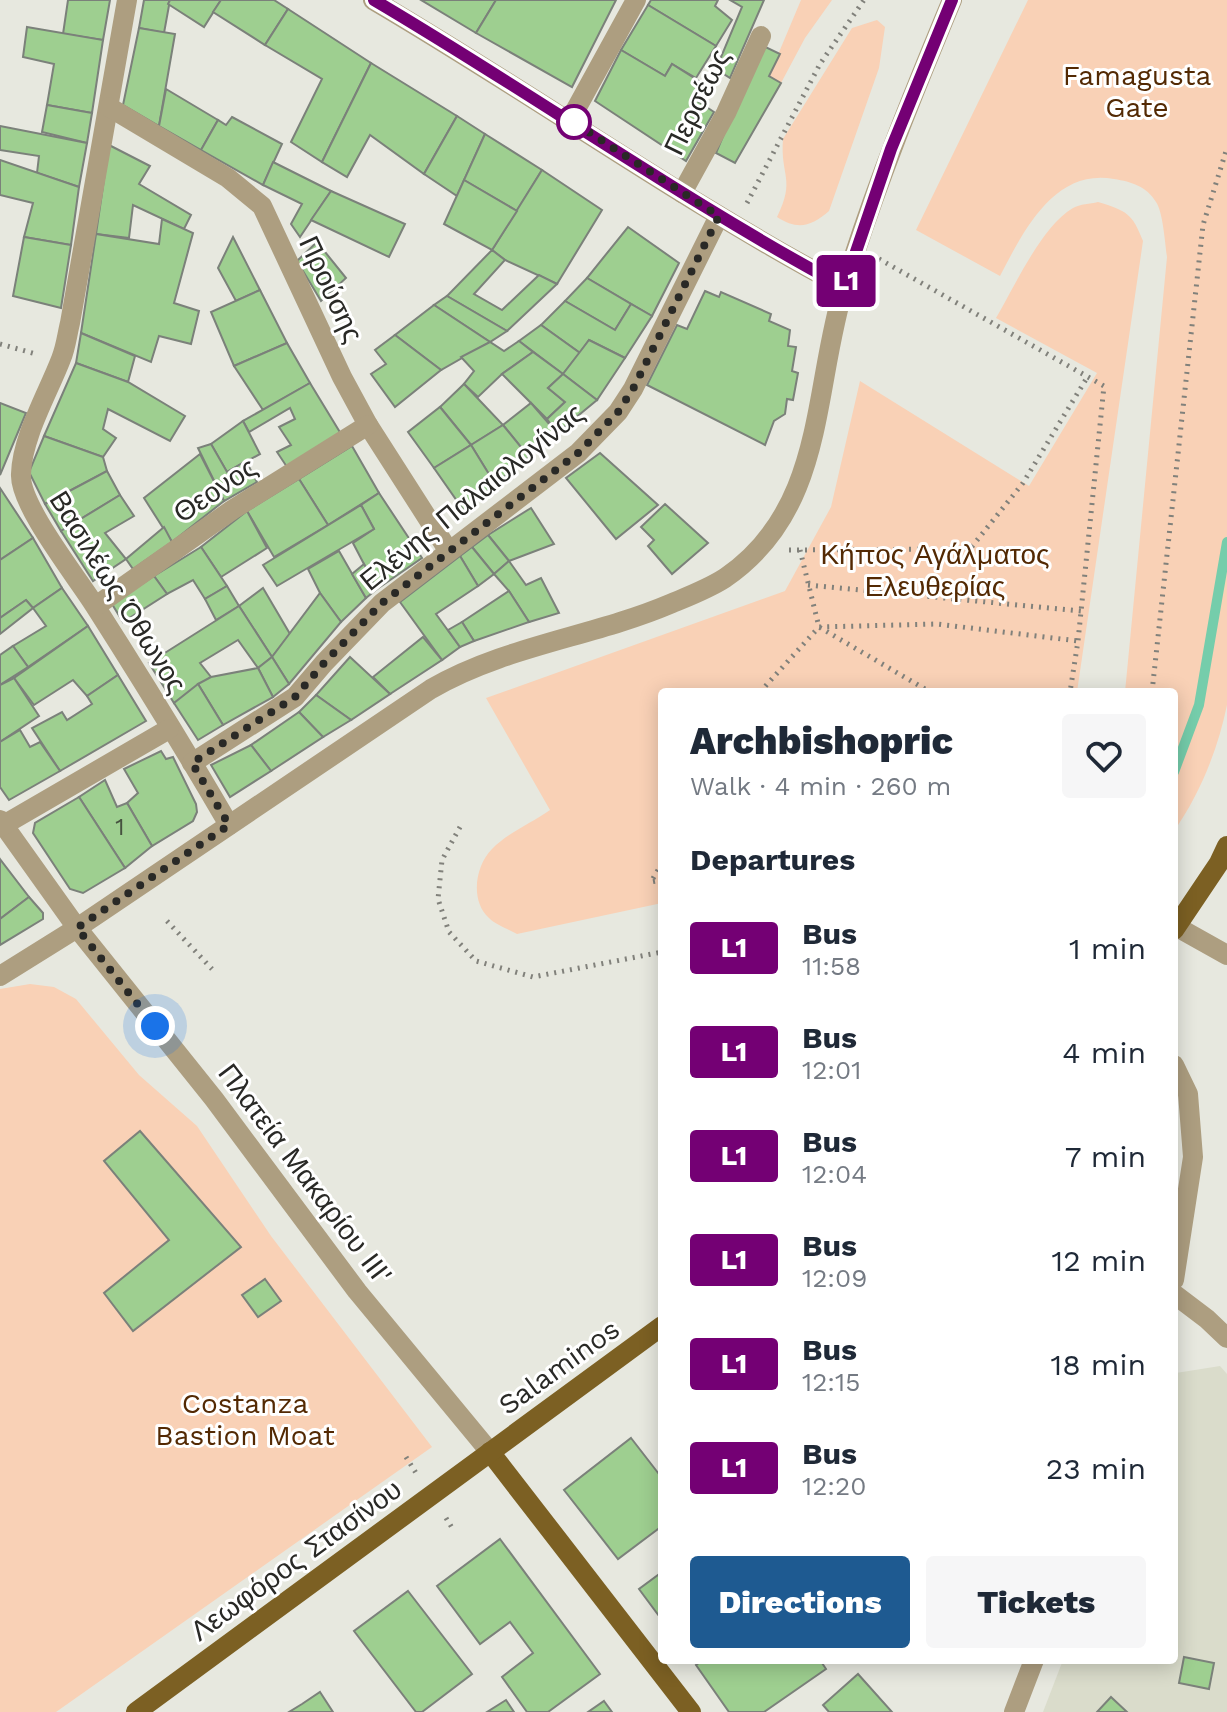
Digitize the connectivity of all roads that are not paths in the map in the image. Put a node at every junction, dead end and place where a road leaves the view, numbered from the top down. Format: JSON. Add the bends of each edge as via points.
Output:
{"nodes":[{"id":1,"x":127,"y":0,"type":"edge"},
{"id":2,"x":373,"y":0,"type":"edge"},
{"id":3,"x":636,"y":0,"type":"edge"},
{"id":4,"x":952,"y":0,"type":"edge"},
{"id":5,"x":761,"y":36,"type":"dead end"},
{"id":6,"x":109,"y":107,"type":"junction"},
{"id":7,"x":570,"y":120,"type":"junction"},
{"id":8,"x":682,"y":193,"type":"junction"},
{"id":9,"x":719,"y":216,"type":"junction"},
{"id":10,"x":844,"y":287,"type":"junction"},
{"id":11,"x":368,"y":425,"type":"junction"},
{"id":12,"x":448,"y":550,"type":"junction"},
{"id":13,"x":96,"y":606,"type":"junction"},
{"id":14,"x":169,"y":729,"type":"junction"},
{"id":15,"x":192,"y":763,"type":"junction"},
{"id":16,"x":1,"y":824,"type":"edge"},
{"id":17,"x":229,"y":825,"type":"junction"},
{"id":18,"x":1227,"y":846,"type":"edge"},
{"id":19,"x":1178,"y":924,"type":"edge"},
{"id":20,"x":77,"y":928,"type":"junction"},
{"id":21,"x":1178,"y":930,"type":"edge"},
{"id":22,"x":1227,"y":955,"type":"edge"},
{"id":23,"x":0,"y":976,"type":"edge"},
{"id":24,"x":1178,"y":1073,"type":"edge"},
{"id":25,"x":1178,"y":1254,"type":"edge"},
{"id":26,"x":1178,"y":1297,"type":"edge"},
{"id":27,"x":658,"y":1329,"type":"edge"},
{"id":28,"x":1227,"y":1338,"type":"edge"},
{"id":29,"x":490,"y":1452,"type":"junction"},
{"id":30,"x":1032,"y":1664,"type":"edge"},
{"id":31,"x":136,"y":1712,"type":"edge"},
{"id":32,"x":691,"y":1712,"type":"edge"},
{"id":33,"x":1014,"y":1712,"type":"edge"}],
"edges":[{"from":1,"to":6,"type":"street","name":"Βασιλέως Όθωνος"},
{"from":2,"to":7,"type":"street"},
{"from":3,"to":7,"type":"street"},
{"from":4,"to":10,"type":"street","via":[[891,149]]},
{"from":5,"to":8,"type":"street","name":"Περσέως"},
{"from":6,"to":11,"type":"street","name":"Προύσης","via":[[228,178],[262,206]]},
{"from":6,"to":13,"type":"street","name":"Βασιλέως Όθωνος","via":[[70,323],[20,476],[39,521]]},
{"from":7,"to":8,"type":"street"},
{"from":8,"to":9,"type":"street"},
{"from":9,"to":10,"type":"street"},
{"from":9,"to":12,"type":"street","name":"Ελένης Παλαιολογίνας","via":[[618,412],[578,453]]},
{"from":10,"to":17,"type":"street","via":[[799,486],[788,511],[734,571],[707,589],[652,612],[457,674]]},
{"from":11,"to":12,"type":"street","name":"Προύσης"},
{"from":11,"to":13,"type":"street","name":"Θεονος","via":[[232,510]]},
{"from":12,"to":15,"type":"street","name":"Ελένης Παλαιολογίνας","via":[[382,603],[295,697]]},
{"from":13,"to":14,"type":"street","name":"Βασιλέως Όθωνος"},
{"from":14,"to":15,"type":"street","name":"Βασιλέως Όθωνος"},
{"from":14,"to":16,"type":"street"},
{"from":15,"to":17,"type":"street","name":"Βασιλέως Όθωνος"},
{"from":16,"to":20,"type":"street","name":"Πλατεία Μακαρίου ΙΙΙ'"},
{"from":17,"to":20,"type":"street"},
{"from":18,"to":19,"type":"main road"},
{"from":20,"to":23,"type":"street"},
{"from":20,"to":29,"type":"street","name":"Πλατεία Μακαρίου ΙΙΙ'","via":[[214,1099],[357,1291]]},
{"from":21,"to":22,"type":"street"},
{"from":24,"to":25,"type":"street","via":[[1188,1094],[1193,1157]]},
{"from":26,"to":28,"type":"street"},
{"from":27,"to":29,"type":"main road","name":"Salaminos"},
{"from":29,"to":31,"type":"main road","name":"Λεωφόρος Στασίνου"},
{"from":29,"to":32,"type":"main road"},
{"from":30,"to":33,"type":"street"}]}
